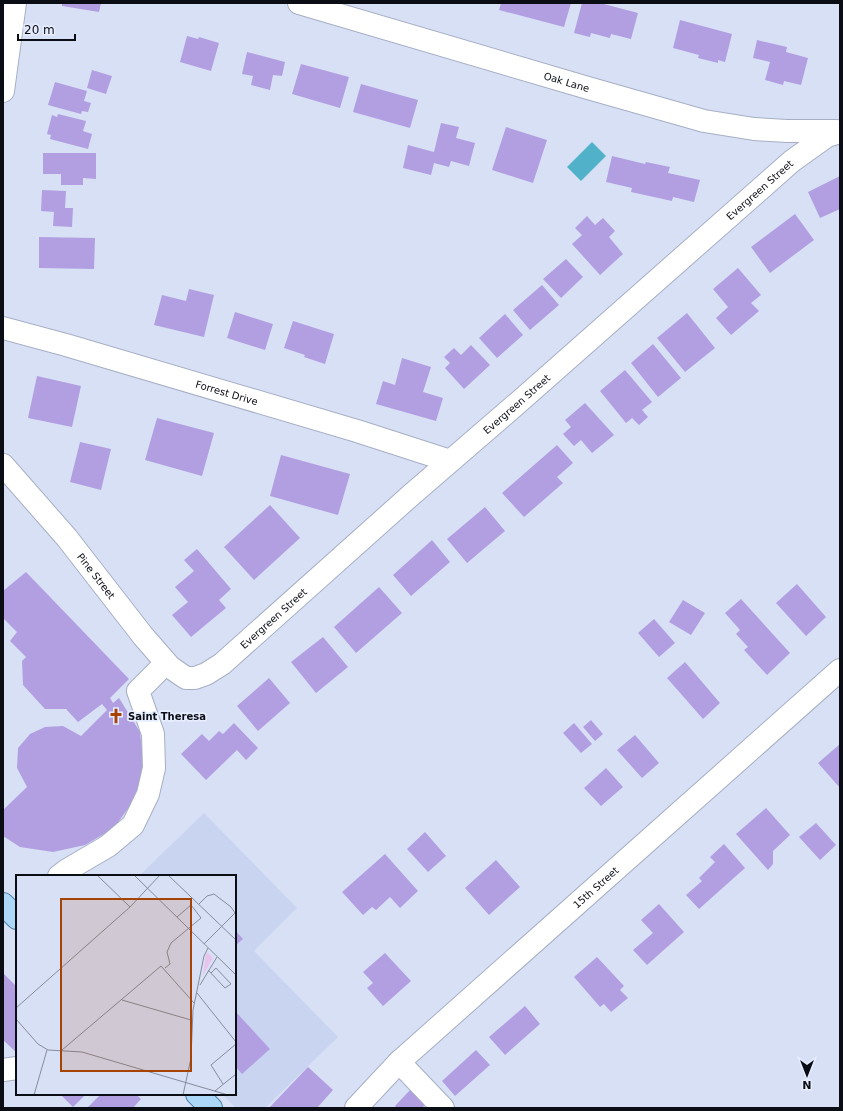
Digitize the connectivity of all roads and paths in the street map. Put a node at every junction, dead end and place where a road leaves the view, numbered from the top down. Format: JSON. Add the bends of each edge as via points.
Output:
{"nodes":[{"id":1,"x":15,"y":3,"type":"edge"},
{"id":2,"x":299,"y":3,"type":"edge"},
{"id":3,"x":3,"y":91,"type":"edge"},
{"id":4,"x":840,"y":131,"type":"edge"},
{"id":5,"x":3,"y":328,"type":"edge"},
{"id":6,"x":450,"y":461,"type":"junction"},
{"id":7,"x":3,"y":465,"type":"edge"},
{"id":8,"x":166,"y":663,"type":"junction"},
{"id":9,"x":840,"y":670,"type":"edge"},
{"id":10,"x":195,"y":678,"type":"joint"},
{"id":11,"x":60,"y":875,"type":"edge"},
{"id":12,"x":399,"y":1062,"type":"junction"},
{"id":13,"x":16,"y":1068,"type":"edge"},
{"id":14,"x":3,"y":1070,"type":"edge"},
{"id":15,"x":198,"y":1095,"type":"edge"},
{"id":16,"x":211,"y":1108,"type":"edge"},
{"id":17,"x":356,"y":1108,"type":"edge"},
{"id":18,"x":443,"y":1108,"type":"edge"}],
"edges":[{"from":1,"to":3,"type":"street"},
{"from":2,"to":4,"type":"street","name":"Oak Lane","via":[[704,121],[787,132]]},
{"from":4,"to":6,"type":"street","name":"Evergreen Street","via":[[827,136],[792,160]]},
{"from":5,"to":6,"type":"street","name":"Forrest Drive","via":[[357,431]]},
{"from":6,"to":10,"type":"street","name":"Evergreen Street","via":[[222,664]]},
{"from":7,"to":8,"type":"street","name":"Pine Street","via":[[67,538]]},
{"from":8,"to":10,"type":"street","name":"Pine Street","via":[[180,675]]},
{"from":8,"to":11,"type":"street","via":[[138,691],[153,734],[154,768],[148,794],[133,825],[108,846]]},
{"from":9,"to":12,"type":"street","name":"15th Street"},
{"from":12,"to":17,"type":"street","name":"15th Street"},
{"from":12,"to":18,"type":"street"},
{"from":13,"to":14,"type":"street"},
{"from":15,"to":16,"type":"main road"}]}
